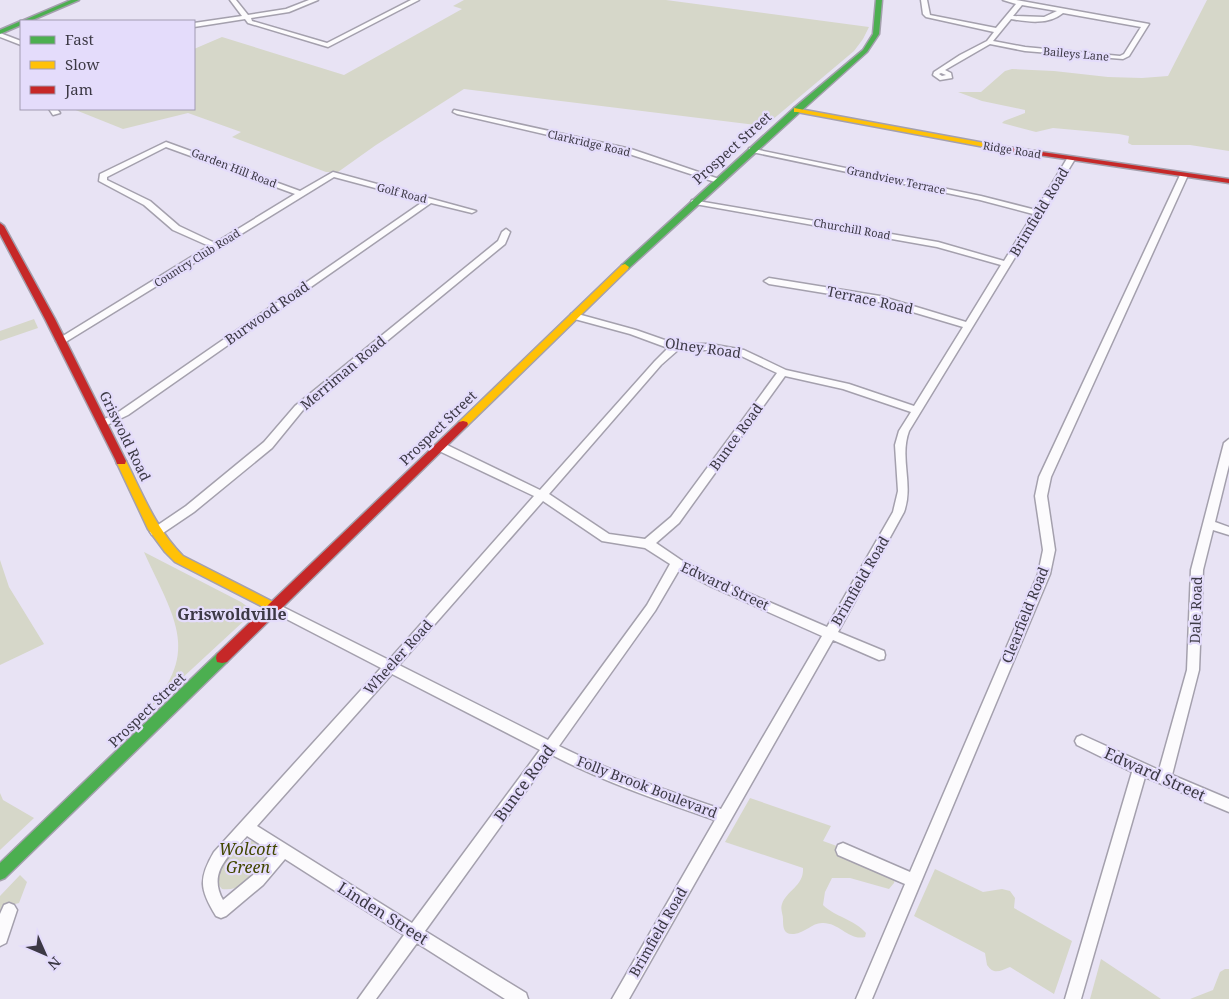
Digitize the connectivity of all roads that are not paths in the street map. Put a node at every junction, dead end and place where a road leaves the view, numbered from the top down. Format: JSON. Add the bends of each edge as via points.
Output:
{"nodes":[{"id":1,"x":76,"y":0,"type":"edge"},
{"id":2,"x":233,"y":0,"type":"edge"},
{"id":3,"x":315,"y":0,"type":"edge"},
{"id":4,"x":416,"y":0,"type":"edge"},
{"id":5,"x":879,"y":0,"type":"edge"},
{"id":6,"x":924,"y":0,"type":"edge"},
{"id":7,"x":1006,"y":0,"type":"edge"},
{"id":8,"x":1020,"y":3,"type":"junction"},
{"id":9,"x":1061,"y":10,"type":"junction"},
{"id":10,"x":244,"y":17,"type":"junction"},
{"id":11,"x":1010,"y":17,"type":"junction"},
{"id":12,"x":27,"y":20,"type":"edge"},
{"id":13,"x":20,"y":23,"type":"edge"},
{"id":14,"x":195,"y":25,"type":"edge"},
{"id":15,"x":999,"y":31,"type":"junction"},
{"id":16,"x":0,"y":33,"type":"edge"},
{"id":17,"x":20,"y":42,"type":"edge"},
{"id":18,"x":989,"y":42,"type":"junction"},
{"id":19,"x":940,"y":70,"type":"dead end"},
{"id":20,"x":796,"y":110,"type":"junction"},
{"id":21,"x":457,"y":112,"type":"dead end"},
{"id":22,"x":752,"y":150,"type":"junction"},
{"id":23,"x":1072,"y":159,"type":"junction"},
{"id":24,"x":333,"y":174,"type":"joint"},
{"id":25,"x":1184,"y":175,"type":"junction"},
{"id":26,"x":718,"y":180,"type":"junction"},
{"id":27,"x":1229,"y":181,"type":"edge"},
{"id":28,"x":302,"y":194,"type":"junction"},
{"id":29,"x":430,"y":200,"type":"junction"},
{"id":30,"x":695,"y":202,"type":"junction"},
{"id":31,"x":472,"y":211,"type":"dead end"},
{"id":32,"x":1038,"y":212,"type":"junction"},
{"id":33,"x":0,"y":226,"type":"edge"},
{"id":34,"x":506,"y":232,"type":"dead end"},
{"id":35,"x":216,"y":246,"type":"junction"},
{"id":36,"x":1007,"y":264,"type":"junction"},
{"id":37,"x":769,"y":281,"type":"dead end"},
{"id":38,"x":574,"y":316,"type":"junction"},
{"id":39,"x":969,"y":326,"type":"junction"},
{"id":40,"x":61,"y":341,"type":"junction"},
{"id":41,"x":675,"y":347,"type":"junction"},
{"id":42,"x":783,"y":372,"type":"junction"},
{"id":43,"x":916,"y":410,"type":"junction"},
{"id":44,"x":102,"y":424,"type":"junction"},
{"id":45,"x":1229,"y":443,"type":"edge"},
{"id":46,"x":441,"y":446,"type":"junction"},
{"id":47,"x":542,"y":495,"type":"junction"},
{"id":48,"x":1208,"y":524,"type":"junction"},
{"id":49,"x":1229,"y":531,"type":"edge"},
{"id":50,"x":156,"y":532,"type":"junction"},
{"id":51,"x":647,"y":544,"type":"junction"},
{"id":52,"x":676,"y":563,"type":"junction"},
{"id":53,"x":275,"y":608,"type":"junction"},
{"id":54,"x":829,"y":633,"type":"junction"},
{"id":55,"x":879,"y":655,"type":"dead end"},
{"id":56,"x":390,"y":667,"type":"junction"},
{"id":57,"x":1082,"y":741,"type":"dead end"},
{"id":58,"x":550,"y":748,"type":"junction"},
{"id":59,"x":1140,"y":769,"type":"junction"},
{"id":60,"x":1164,"y":778,"type":"junction"},
{"id":61,"x":1229,"y":806,"type":"edge"},
{"id":62,"x":724,"y":817,"type":"junction"},
{"id":63,"x":246,"y":827,"type":"junction"},
{"id":64,"x":283,"y":850,"type":"junction"},
{"id":65,"x":843,"y":850,"type":"dead end"},
{"id":66,"x":0,"y":873,"type":"edge"},
{"id":67,"x":914,"y":881,"type":"junction"},
{"id":68,"x":9,"y":910,"type":"dead end"},
{"id":69,"x":414,"y":933,"type":"junction"},
{"id":70,"x":0,"y":938,"type":"edge"},
{"id":71,"x":366,"y":999,"type":"edge"},
{"id":72,"x":520,"y":999,"type":"edge"},
{"id":73,"x":620,"y":999,"type":"edge"},
{"id":74,"x":864,"y":999,"type":"edge"},
{"id":75,"x":1072,"y":999,"type":"edge"}],
"edges":[{"from":1,"to":12,"type":"main road"},
{"from":2,"to":10,"type":"street"},
{"from":3,"to":10,"type":"street","via":[[296,8]]},
{"from":4,"to":10,"type":"street","via":[[328,45],[256,25]]},
{"from":5,"to":20,"type":"main road","name":"Prospect Street","via":[[878,26],[870,45]]},
{"from":6,"to":15,"type":"street","via":[[926,14],[930,17]]},
{"from":7,"to":8,"type":"street"},
{"from":8,"to":9,"type":"street"},
{"from":8,"to":11,"type":"street"},
{"from":9,"to":11,"type":"street","via":[[1055,16],[1043,19]]},
{"from":9,"to":18,"type":"street","name":"Baileys Lane","via":[[1145,25],[1127,55],[1121,58],[1025,49]]},
{"from":10,"to":14,"type":"street"},
{"from":11,"to":15,"type":"street"},
{"from":13,"to":16,"type":"main road"},
{"from":15,"to":18,"type":"street"},
{"from":16,"to":17,"type":"street"},
{"from":18,"to":19,"type":"street"},
{"from":20,"to":22,"type":"main road","name":"Prospect Street"},
{"from":20,"to":23,"type":"main road","name":"Ridge Road"},
{"from":21,"to":26,"type":"street","name":"Clarkridge Road","via":[[628,151]]},
{"from":22,"to":26,"type":"main road","name":"Prospect Street"},
{"from":22,"to":32,"type":"street","name":"Grandview Terrace"},
{"from":23,"to":25,"type":"main road","name":"Ridge Road"},
{"from":23,"to":32,"type":"street","name":"Brimfield Road"},
{"from":24,"to":28,"type":"street","name":"Country Club Road"},
{"from":24,"to":29,"type":"street","name":"Golf Road"},
{"from":25,"to":27,"type":"main road","name":"Ridge Road"},
{"from":25,"to":67,"type":"street","name":"Clearfield Road","via":[[1045,477],[1041,496],[1049,550],[1044,574]]},
{"from":26,"to":30,"type":"main road","name":"Prospect Street"},
{"from":28,"to":35,"type":"street","name":"Country Club Road"},
{"from":28,"to":35,"type":"street","name":"Garden Hill Road","via":[[166,144],[103,176],[103,182],[147,202],[176,228]]},
{"from":29,"to":31,"type":"street","name":"Golf Road"},
{"from":29,"to":44,"type":"street","name":"Burwood Road","via":[[124,413]]},
{"from":30,"to":36,"type":"street","name":"Churchill Road","via":[[938,245]]},
{"from":30,"to":38,"type":"main road","name":"Prospect Street"},
{"from":32,"to":36,"type":"street","name":"Brimfield Road"},
{"from":33,"to":40,"type":"main road","name":"Griswold Road"},
{"from":34,"to":50,"type":"street","name":"Merriman Road","via":[[502,242],[299,408],[268,445],[190,509]]},
{"from":35,"to":40,"type":"street","name":"Country Club Road"},
{"from":36,"to":39,"type":"street","name":"Brimfield Road"},
{"from":37,"to":39,"type":"street","name":"Terrace Road","via":[[880,300]]},
{"from":38,"to":41,"type":"street","name":"Olney Road"},
{"from":38,"to":46,"type":"main road","name":"Prospect Street"},
{"from":39,"to":43,"type":"street","name":"Brimfield Road"},
{"from":40,"to":44,"type":"main road","name":"Griswold Road"},
{"from":41,"to":42,"type":"street","name":"Olney Road","via":[[732,350]]},
{"from":41,"to":47,"type":"street","name":"Wheeler Road"},
{"from":42,"to":43,"type":"street","name":"Olney Road","via":[[845,386]]},
{"from":42,"to":51,"type":"street","name":"Bunce Road","via":[[675,520]]},
{"from":43,"to":54,"type":"street","name":"Brimfield Road","via":[[899,446],[903,485],[899,512]]},
{"from":44,"to":50,"type":"main road","name":"Griswold Road"},
{"from":45,"to":48,"type":"street","name":"Dale Road"},
{"from":46,"to":47,"type":"street","name":"Edward Street"},
{"from":46,"to":53,"type":"main road","name":"Prospect Street"},
{"from":47,"to":51,"type":"street","name":"Edward Street","via":[[572,512],[606,538]]},
{"from":47,"to":56,"type":"street","name":"Wheeler Road"},
{"from":48,"to":49,"type":"street"},
{"from":48,"to":60,"type":"street","name":"Dale Road","via":[[1196,582],[1193,670]]},
{"from":50,"to":53,"type":"main road","name":"Griswold Road","via":[[179,559]]},
{"from":51,"to":52,"type":"street","name":"Edward Street"},
{"from":52,"to":54,"type":"street","name":"Edward Street"},
{"from":52,"to":58,"type":"street","name":"Bunce Road","via":[[642,622]]},
{"from":53,"to":56,"type":"street","name":"Folly Brook Boulevard"},
{"from":53,"to":66,"type":"main road","name":"Prospect Street"},
{"from":54,"to":55,"type":"street","name":"Edward Street"},
{"from":54,"to":62,"type":"street","name":"Brimfield Road"},
{"from":56,"to":58,"type":"street","name":"Folly Brook Boulevard"},
{"from":56,"to":63,"type":"street","name":"Wheeler Road"},
{"from":57,"to":59,"type":"street","name":"Edward Street"},
{"from":58,"to":62,"type":"street","name":"Folly Brook Boulevard","via":[[630,784]]},
{"from":58,"to":69,"type":"street","name":"Bunce Road"},
{"from":59,"to":60,"type":"street","name":"Edward Street"},
{"from":59,"to":75,"type":"street"},
{"from":60,"to":61,"type":"street","name":"Edward Street"},
{"from":62,"to":73,"type":"street","name":"Brimfield Road"},
{"from":63,"to":64,"type":"street","name":"Linden Street"},
{"from":63,"to":64,"type":"street","name":"Wheeler Road","via":[[219,858],[208,878],[208,889],[221,911],[258,880]]},
{"from":64,"to":69,"type":"street","name":"Linden Street"},
{"from":65,"to":67,"type":"street"},
{"from":67,"to":74,"type":"street","name":"Clearfield Road"},
{"from":68,"to":70,"type":"street"},
{"from":69,"to":71,"type":"street","name":"Bunce Road"},
{"from":69,"to":72,"type":"street","name":"Linden Street"}]}
